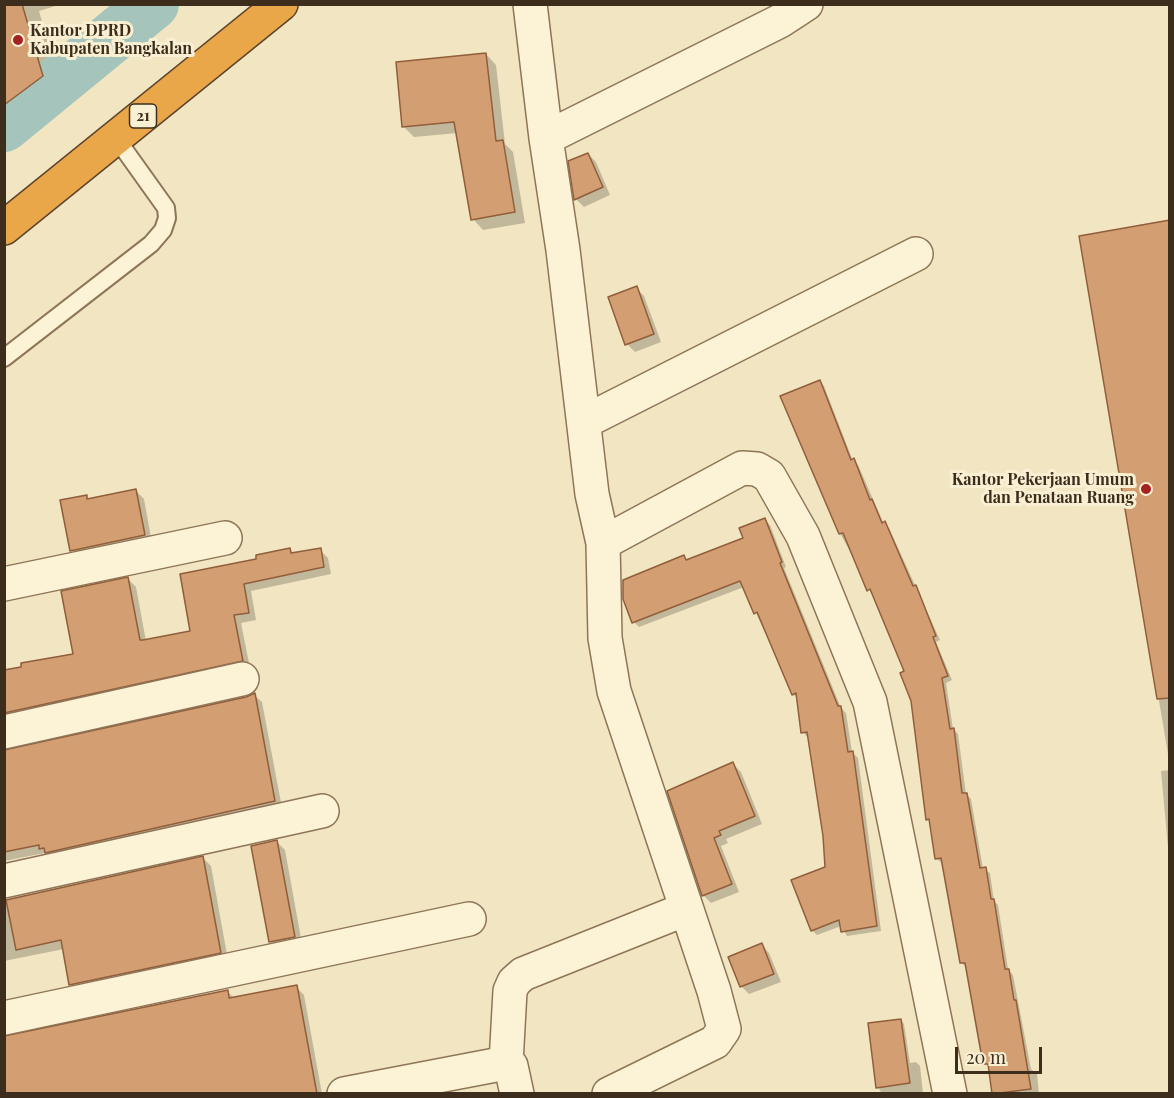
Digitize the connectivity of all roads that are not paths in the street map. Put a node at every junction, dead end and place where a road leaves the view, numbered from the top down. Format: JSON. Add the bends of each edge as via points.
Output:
{"nodes":[{"id":1,"x":281,"y":4,"type":"edge"},
{"id":2,"x":530,"y":4,"type":"edge"},
{"id":3,"x":806,"y":4,"type":"edge"},
{"id":4,"x":116,"y":138,"type":"junction"},
{"id":5,"x":546,"y":138,"type":"junction"},
{"id":6,"x":4,"y":228,"type":"edge"},
{"id":7,"x":916,"y":254,"type":"dead end"},
{"id":8,"x":4,"y":358,"type":"edge"},
{"id":9,"x":584,"y":422,"type":"junction"},
{"id":10,"x":225,"y":538,"type":"dead end"},
{"id":11,"x":603,"y":543,"type":"junction"},
{"id":12,"x":4,"y":584,"type":"edge"},
{"id":13,"x":242,"y":679,"type":"dead end"},
{"id":14,"x":4,"y":732,"type":"edge"},
{"id":15,"x":322,"y":811,"type":"dead end"},
{"id":16,"x":4,"y":881,"type":"edge"},
{"id":17,"x":686,"y":909,"type":"junction"},
{"id":18,"x":469,"y":919,"type":"dead end"},
{"id":19,"x":4,"y":1018,"type":"edge"},
{"id":20,"x":506,"y":1063,"type":"junction"},
{"id":21,"x":344,"y":1094,"type":"edge"},
{"id":22,"x":517,"y":1094,"type":"edge"},
{"id":23,"x":609,"y":1094,"type":"edge"},
{"id":24,"x":950,"y":1094,"type":"edge"}],
"edges":[{"from":1,"to":4,"type":"highway","number":"21"},
{"from":2,"to":5,"type":"street"},
{"from":3,"to":5,"type":"street","via":[[780,21]]},
{"from":4,"to":6,"type":"highway","number":"21"},
{"from":4,"to":8,"type":"lane","via":[[166,208],[163,230],[151,244]]},
{"from":5,"to":9,"type":"street"},
{"from":7,"to":9,"type":"street"},
{"from":9,"to":11,"type":"street","via":[[592,494]]},
{"from":10,"to":12,"type":"street"},
{"from":11,"to":17,"type":"street","via":[[605,638],[614,691]]},
{"from":11,"to":24,"type":"street","via":[[742,468],[757,469],[769,476],[803,536],[870,702]]},
{"from":13,"to":14,"type":"street"},
{"from":15,"to":16,"type":"street"},
{"from":17,"to":20,"type":"street","via":[[523,974],[510,992]]},
{"from":17,"to":23,"type":"street","via":[[724,1029],[715,1042]]},
{"from":18,"to":19,"type":"street"},
{"from":20,"to":21,"type":"street"},
{"from":20,"to":22,"type":"street","via":[[511,1066]]}]}
